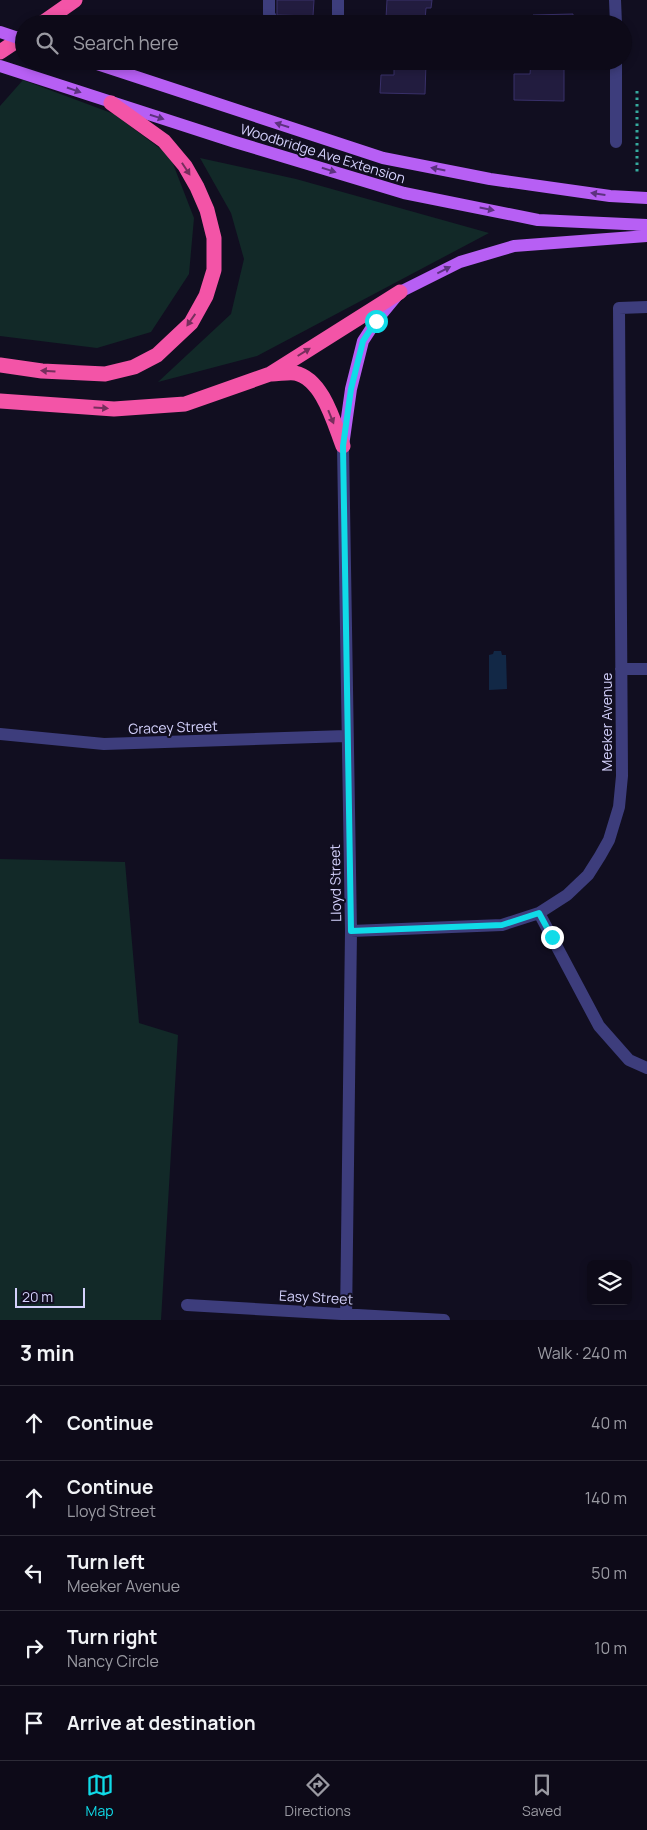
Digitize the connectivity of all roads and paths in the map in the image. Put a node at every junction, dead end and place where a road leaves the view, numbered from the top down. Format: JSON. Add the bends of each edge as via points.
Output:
{"nodes":[{"id":1,"x":76,"y":0,"type":"edge"},
{"id":2,"x":269,"y":0,"type":"edge"},
{"id":3,"x":338,"y":0,"type":"edge"},
{"id":4,"x":616,"y":0,"type":"edge"},
{"id":5,"x":54,"y":15,"type":"edge"},
{"id":6,"x":270,"y":15,"type":"edge"},
{"id":7,"x":336,"y":15,"type":"edge"},
{"id":8,"x":616,"y":15,"type":"edge"},
{"id":9,"x":0,"y":32,"type":"edge"},
{"id":10,"x":15,"y":37,"type":"edge"},
{"id":11,"x":15,"y":43,"type":"edge"},
{"id":12,"x":15,"y":44,"type":"edge"},
{"id":13,"x":0,"y":52,"type":"edge"},
{"id":14,"x":0,"y":56,"type":"edge"},
{"id":15,"x":0,"y":66,"type":"edge"},
{"id":16,"x":115,"y":70,"type":"edge"},
{"id":17,"x":616,"y":70,"type":"edge"},
{"id":18,"x":637,"y":91,"type":"dead end"},
{"id":19,"x":111,"y":103,"type":"junction"},
{"id":20,"x":616,"y":142,"type":"dead end"},
{"id":21,"x":637,"y":172,"type":"dead end"},
{"id":22,"x":647,"y":198,"type":"edge"},
{"id":23,"x":647,"y":225,"type":"edge"},
{"id":24,"x":647,"y":236,"type":"edge"},
{"id":25,"x":400,"y":292,"type":"junction"},
{"id":26,"x":647,"y":308,"type":"edge"},
{"id":27,"x":0,"y":365,"type":"edge"},
{"id":28,"x":270,"y":374,"type":"junction"},
{"id":29,"x":0,"y":401,"type":"edge"},
{"id":30,"x":343,"y":446,"type":"junction"},
{"id":31,"x":621,"y":669,"type":"junction"},
{"id":32,"x":647,"y":669,"type":"edge"},
{"id":33,"x":0,"y":734,"type":"edge"},
{"id":34,"x":346,"y":736,"type":"junction"},
{"id":35,"x":539,"y":913,"type":"junction"},
{"id":36,"x":351,"y":931,"type":"junction"},
{"id":37,"x":647,"y":1068,"type":"edge"},
{"id":38,"x":187,"y":1305,"type":"dead end"},
{"id":39,"x":346,"y":1317,"type":"edge"},
{"id":40,"x":444,"y":1320,"type":"edge"}],
"edges":[{"from":1,"to":5,"type":"highway"},
{"from":2,"to":6,"type":"street"},
{"from":3,"to":7,"type":"street"},
{"from":4,"to":8,"type":"street"},
{"from":9,"to":10,"type":"main road","bridge":true},
{"from":11,"to":13,"type":"highway"},
{"from":12,"to":14,"type":"highway"},
{"from":15,"to":19,"type":"main road","name":"Woodbridge Ave Extension","one_way":true},
{"from":22,"to":16,"type":"main road","name":"Woodbridge Ave Extension","one_way":true,"via":[[490,179],[383,158]]},
{"from":17,"to":20,"type":"street"},
{"from":18,"to":21,"type":"path"},
{"from":19,"to":23,"type":"main road","name":"Woodbridge Ave Extension","one_way":true,"via":[[404,193],[538,220]]},
{"from":19,"to":27,"type":"highway","one_way":true,"via":[[164,141],[197,187],[214,238],[214,270],[206,296],[191,323],[157,355],[134,367],[105,374]]},
{"from":25,"to":24,"type":"main road","one_way":true,"via":[[460,262],[514,246]]},
{"from":28,"to":25,"type":"highway","one_way":true},
{"from":25,"to":30,"type":"main road","via":[[363,341],[351,389]]},
{"from":26,"to":31,"type":"street","name":"Meeker Avenue","via":[[619,308]]},
{"from":29,"to":28,"type":"highway","one_way":true,"via":[[114,409],[185,404]]},
{"from":28,"to":30,"type":"highway","one_way":true,"via":[[295,373],[319,389]]},
{"from":30,"to":34,"type":"street","name":"Lloyd Street"},
{"from":31,"to":32,"type":"street"},
{"from":31,"to":35,"type":"street","name":"Meeker Avenue","via":[[622,776],[619,807],[609,840],[588,875],[567,895]]},
{"from":33,"to":34,"type":"street","name":"Gracey Street","via":[[104,744]]},
{"from":34,"to":36,"type":"street","name":"Lloyd Street"},
{"from":35,"to":36,"type":"street","name":"Meeker Avenue","via":[[502,925]]},
{"from":35,"to":37,"type":"street","via":[[599,1026],[629,1060]]},
{"from":36,"to":39,"type":"street","name":"Lloyd Street"},
{"from":38,"to":39,"type":"street","name":"Easy Street"},
{"from":39,"to":40,"type":"street","name":"Easy Street"}]}
